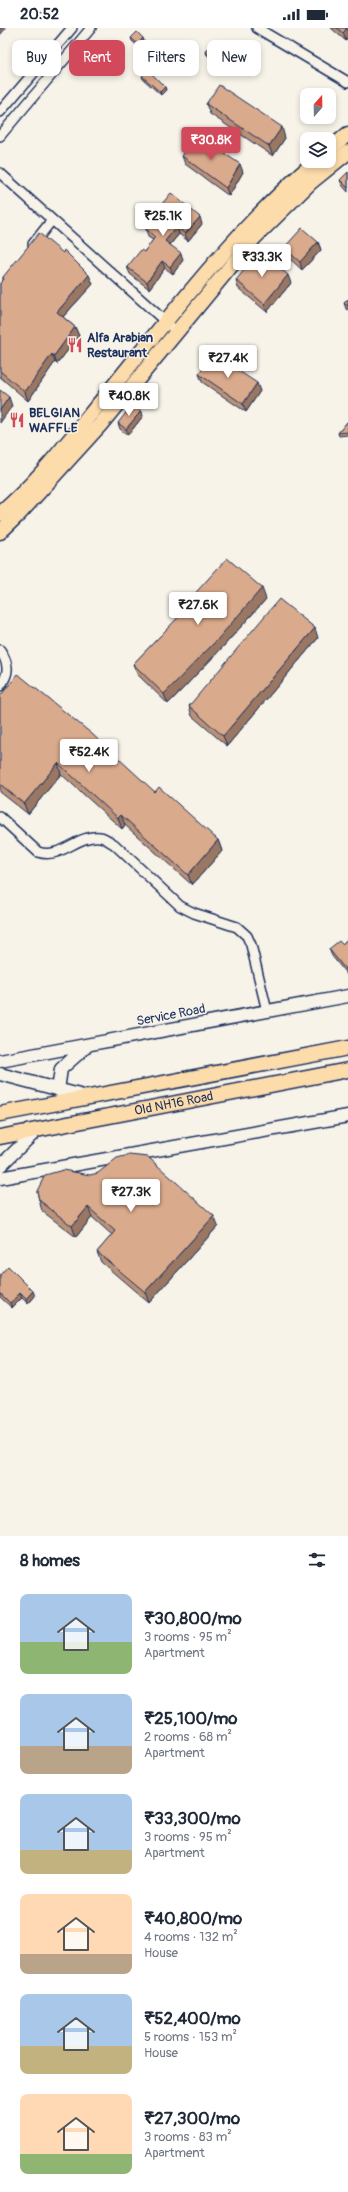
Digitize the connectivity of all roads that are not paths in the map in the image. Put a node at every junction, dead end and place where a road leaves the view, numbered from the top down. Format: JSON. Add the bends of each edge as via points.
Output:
{"nodes":[{"id":1,"x":72,"y":28,"type":"edge"},
{"id":2,"x":91,"y":28,"type":"edge"},
{"id":3,"x":257,"y":28,"type":"edge"},
{"id":4,"x":348,"y":82,"type":"edge"},
{"id":5,"x":0,"y":112,"type":"edge"},
{"id":6,"x":348,"y":134,"type":"edge"},
{"id":7,"x":0,"y":136,"type":"edge"},
{"id":8,"x":336,"y":144,"type":"edge"},
{"id":9,"x":348,"y":152,"type":"edge"},
{"id":10,"x":309,"y":168,"type":"edge"},
{"id":11,"x":2,"y":179,"type":"edge"},
{"id":12,"x":52,"y":220,"type":"junction"},
{"id":13,"x":28,"y":249,"type":"edge"},
{"id":14,"x":166,"y":322,"type":"junction"},
{"id":15,"x":177,"y":332,"type":"junction"},
{"id":16,"x":0,"y":514,"type":"edge"},
{"id":17,"x":0,"y":532,"type":"edge"},
{"id":18,"x":0,"y":650,"type":"edge"},
{"id":19,"x":0,"y":686,"type":"edge"},
{"id":20,"x":0,"y":817,"type":"edge"},
{"id":21,"x":348,"y":996,"type":"edge"},
{"id":22,"x":268,"y":1011,"type":"junction"},
{"id":23,"x":90,"y":1044,"type":"junction"},
{"id":24,"x":348,"y":1048,"type":"edge"},
{"id":25,"x":0,"y":1061,"type":"edge"},
{"id":26,"x":348,"y":1070,"type":"edge"},
{"id":27,"x":0,"y":1074,"type":"edge"},
{"id":28,"x":58,"y":1090,"type":"junction"},
{"id":29,"x":87,"y":1097,"type":"junction"},
{"id":30,"x":0,"y":1114,"type":"edge"},
{"id":31,"x":348,"y":1116,"type":"edge"},
{"id":32,"x":38,"y":1129,"type":"junction"},
{"id":33,"x":0,"y":1137,"type":"edge"},
{"id":34,"x":0,"y":1166,"type":"edge"},
{"id":35,"x":0,"y":1178,"type":"edge"}],
"edges":[{"from":1,"to":5,"type":"street"},
{"from":2,"to":7,"type":"street"},
{"from":3,"to":4,"type":"street"},
{"from":6,"to":8,"type":"main road"},
{"from":9,"to":15,"type":"main road","via":[[311,182],[254,238]]},
{"from":10,"to":14,"type":"main road","via":[[244,229]]},
{"from":11,"to":12,"type":"street"},
{"from":12,"to":13,"type":"street"},
{"from":12,"to":14,"type":"street"},
{"from":14,"to":15,"type":"street"},
{"from":14,"to":16,"type":"main road","via":[[52,459]]},
{"from":15,"to":17,"type":"main road","via":[[100,425]]},
{"from":18,"to":19,"type":"street","via":[[7,660],[8,669]]},
{"from":20,"to":22,"type":"street","via":[[38,852],[45,855],[56,853],[90,838],[101,837],[114,844],[180,906],[237,927],[248,936]]},
{"from":21,"to":22,"type":"street","name":"Service Road"},
{"from":22,"to":23,"type":"street","name":"Service Road"},
{"from":23,"to":25,"type":"street","name":"Service Road"},
{"from":23,"to":28,"type":"street","via":[[62,1069]]},
{"from":24,"to":29,"type":"main road","name":"Old NH16 Road"},
{"from":26,"to":32,"type":"main road","name":"Old NH16 Road"},
{"from":27,"to":28,"type":"street"},
{"from":28,"to":29,"type":"street"},
{"from":29,"to":30,"type":"main road","name":"Old NH16 Road"},
{"from":31,"to":35,"type":"street"},
{"from":32,"to":33,"type":"main road","name":"Old NH16 Road"},
{"from":32,"to":34,"type":"street"}]}
